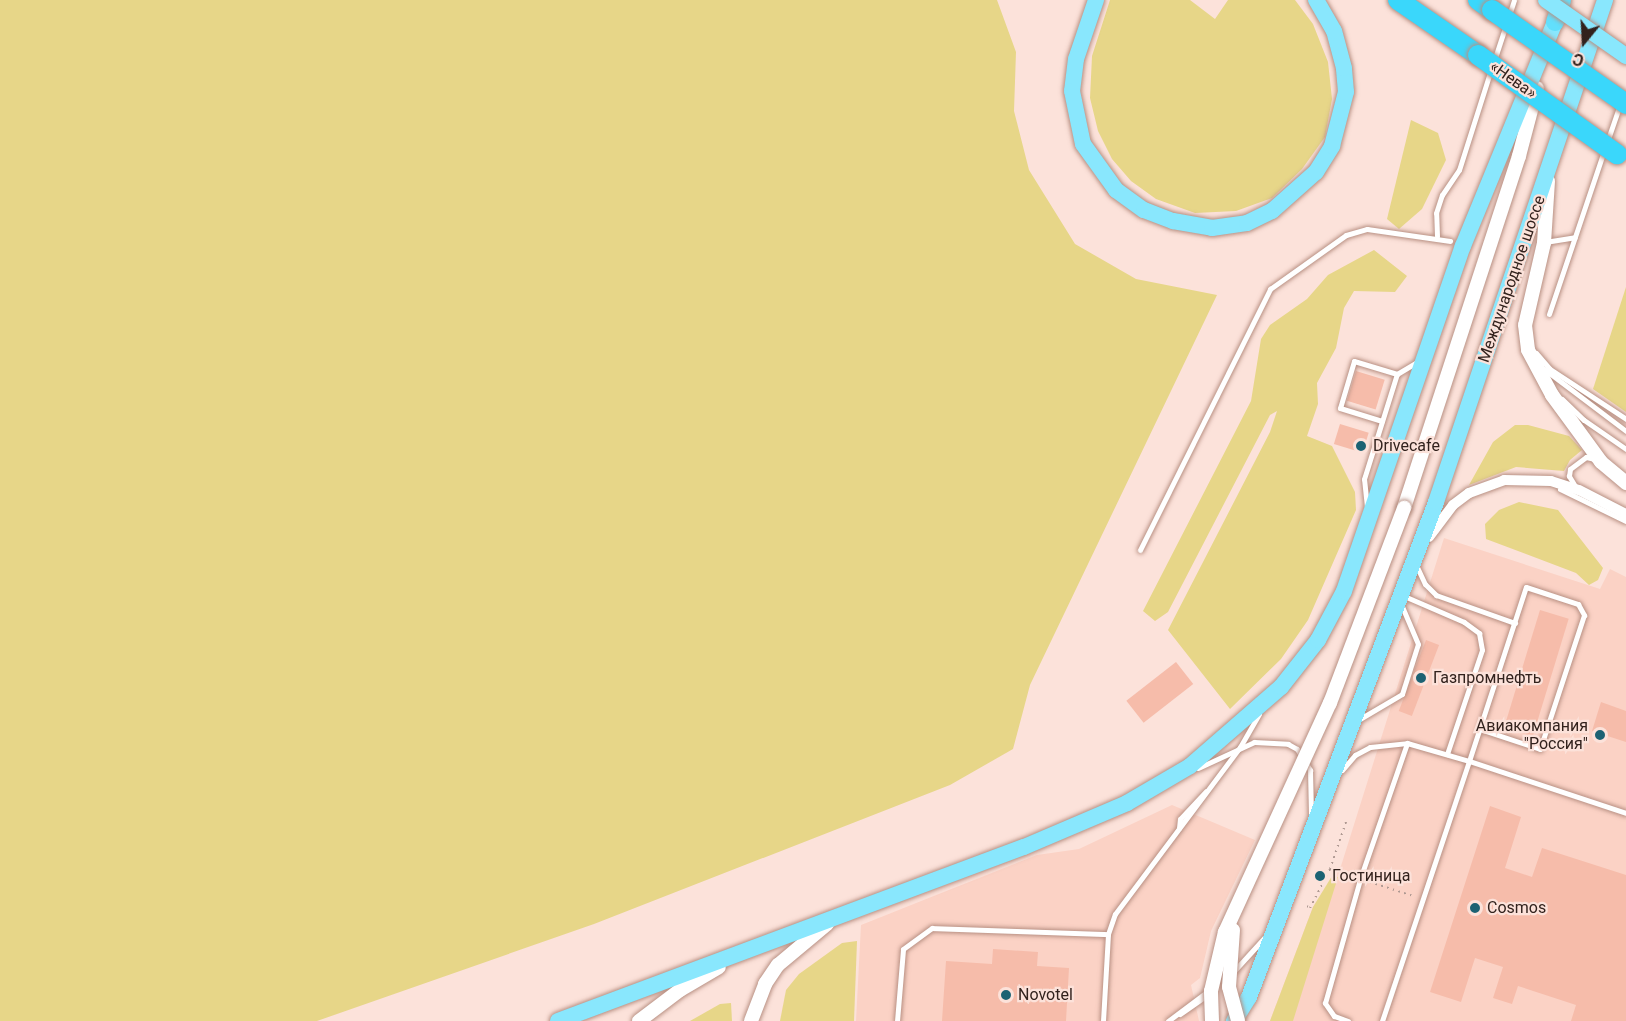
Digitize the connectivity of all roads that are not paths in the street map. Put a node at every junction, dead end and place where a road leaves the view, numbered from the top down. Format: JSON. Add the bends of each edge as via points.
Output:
{"nodes":[{"id":1,"x":1096,"y":0,"type":"edge"},
{"id":2,"x":1316,"y":0,"type":"edge"},
{"id":3,"x":1398,"y":0,"type":"edge"},
{"id":4,"x":1514,"y":0,"type":"edge"},
{"id":5,"x":1546,"y":0,"type":"edge"},
{"id":6,"x":1562,"y":0,"type":"edge"},
{"id":7,"x":1605,"y":0,"type":"edge"},
{"id":8,"x":1485,"y":5,"type":"edge"},
{"id":9,"x":1555,"y":22,"type":"junction"},
{"id":10,"x":1626,"y":56,"type":"edge"},
{"id":11,"x":1626,"y":87,"type":"edge"},
{"id":12,"x":1626,"y":104,"type":"edge"},
{"id":13,"x":1622,"y":157,"type":"edge"},
{"id":14,"x":1549,"y":173,"type":"junction"},
{"id":15,"x":1437,"y":236,"type":"junction"},
{"id":16,"x":1575,"y":237,"type":"junction"},
{"id":17,"x":1450,"y":241,"type":"dead end"},
{"id":18,"x":1544,"y":243,"type":"junction"},
{"id":19,"x":1549,"y":314,"type":"dead end"},
{"id":20,"x":1527,"y":344,"type":"junction"},
{"id":21,"x":1426,"y":357,"type":"junction"},
{"id":22,"x":1397,"y":374,"type":"junction"},
{"id":23,"x":1542,"y":380,"type":"junction"},
{"id":24,"x":1626,"y":419,"type":"edge"},
{"id":25,"x":1382,"y":421,"type":"junction"},
{"id":26,"x":1626,"y":431,"type":"edge"},
{"id":27,"x":1626,"y":449,"type":"edge"},
{"id":28,"x":1601,"y":462,"type":"junction"},
{"id":29,"x":1537,"y":479,"type":"junction"},
{"id":30,"x":1626,"y":483,"type":"edge"},
{"id":31,"x":1579,"y":490,"type":"junction"},
{"id":32,"x":1626,"y":514,"type":"edge"},
{"id":33,"x":1626,"y":521,"type":"edge"},
{"id":34,"x":1370,"y":522,"type":"junction"},
{"id":35,"x":1140,"y":550,"type":"dead end"},
{"id":36,"x":1416,"y":557,"type":"junction"},
{"id":37,"x":1400,"y":597,"type":"junction"},
{"id":38,"x":1515,"y":623,"type":"junction"},
{"id":39,"x":1268,"y":700,"type":"junction"},
{"id":40,"x":1352,"y":724,"type":"junction"},
{"id":41,"x":1480,"y":729,"type":"junction"},
{"id":42,"x":1407,"y":743,"type":"junction"},
{"id":43,"x":1240,"y":747,"type":"junction"},
{"id":44,"x":1447,"y":754,"type":"junction"},
{"id":45,"x":1469,"y":761,"type":"junction"},
{"id":46,"x":1331,"y":782,"type":"junction"},
{"id":47,"x":1160,"y":786,"type":"junction"},
{"id":48,"x":1626,"y":813,"type":"edge"},
{"id":49,"x":1307,"y":843,"type":"junction"},
{"id":50,"x":1244,"y":887,"type":"junction"},
{"id":51,"x":1278,"y":919,"type":"junction"},
{"id":52,"x":831,"y":921,"type":"junction"},
{"id":53,"x":1108,"y":934,"type":"junction"},
{"id":54,"x":752,"y":950,"type":"junction"},
{"id":55,"x":640,"y":1020,"type":"edge"},
{"id":56,"x":558,"y":1021,"type":"edge"},
{"id":57,"x":751,"y":1021,"type":"edge"},
{"id":58,"x":897,"y":1021,"type":"edge"},
{"id":59,"x":1102,"y":1021,"type":"edge"},
{"id":60,"x":1168,"y":1021,"type":"edge"},
{"id":61,"x":1212,"y":1021,"type":"edge"},
{"id":62,"x":1236,"y":1021,"type":"edge"},
{"id":63,"x":1348,"y":1021,"type":"edge"},
{"id":64,"x":1383,"y":1021,"type":"edge"}],
"edges":[{"from":1,"to":2,"type":"main road","via":[[1076,59],[1072,91],[1083,144],[1116,190],[1144,210],[1173,221],[1212,228],[1247,223],[1272,211],[1316,172],[1332,146],[1346,92],[1344,68],[1334,31]]},
{"from":3,"to":13,"type":"highway","name":"«Нева»","bridge":true},
{"from":4,"to":15,"type":"lane","via":[[1459,170],[1439,204]]},
{"from":5,"to":10,"type":"main road","bridge":true},
{"from":6,"to":9,"type":"highway"},
{"from":7,"to":14,"type":"main road","name":"Международное шоссе"},
{"from":8,"to":12,"type":"highway","bridge":true},
{"from":9,"to":21,"type":"main road","via":[[1463,246]]},
{"from":9,"to":50,"type":"street","bridge":true,"via":[[1519,156],[1404,508],[1330,703]]},
{"from":11,"to":16,"type":"lane"},
{"from":14,"to":18,"type":"street"},
{"from":14,"to":36,"type":"main road","name":"Международное шоссе"},
{"from":15,"to":17,"type":"lane"},
{"from":15,"to":35,"type":"lane","via":[[1367,229],[1346,235],[1270,290]]},
{"from":16,"to":18,"type":"lane"},
{"from":16,"to":19,"type":"lane"},
{"from":18,"to":20,"type":"street","via":[[1530,295]]},
{"from":20,"to":23,"type":"street"},
{"from":20,"to":24,"type":"lane","via":[[1550,369]]},
{"from":20,"to":26,"type":"lane","via":[[1546,371]]},
{"from":21,"to":22,"type":"lane"},
{"from":21,"to":34,"type":"main road"},
{"from":22,"to":25,"type":"lane"},
{"from":22,"to":25,"type":"lane","via":[[1354,361],[1340,408]]},
{"from":23,"to":27,"type":"lane","via":[[1584,420]]},
{"from":23,"to":28,"type":"street"},
{"from":25,"to":34,"type":"lane","via":[[1364,479]]},
{"from":28,"to":30,"type":"street"},
{"from":28,"to":31,"type":"lane","via":[[1586,457],[1570,469],[1572,483]]},
{"from":29,"to":31,"type":"street"},
{"from":29,"to":33,"type":"lane"},
{"from":29,"to":36,"type":"street","via":[[1504,480],[1469,493],[1438,523]]},
{"from":31,"to":32,"type":"street"},
{"from":34,"to":39,"type":"main road","via":[[1333,615],[1304,660]]},
{"from":36,"to":37,"type":"main road","name":"Международное шоссе"},
{"from":36,"to":38,"type":"lane","via":[[1418,573],[1436,595]]},
{"from":37,"to":40,"type":"main road","name":"Международное шоссе"},
{"from":37,"to":40,"type":"lane","via":[[1418,644],[1402,694]]},
{"from":37,"to":44,"type":"lane","via":[[1464,622],[1479,633],[1482,650]]},
{"from":38,"to":41,"type":"lane"},
{"from":38,"to":41,"type":"lane","via":[[1527,587],[1578,604],[1584,615],[1540,748]]},
{"from":39,"to":43,"type":"lane"},
{"from":39,"to":47,"type":"main road","via":[[1230,735]]},
{"from":40,"to":46,"type":"main road","name":"Международное шоссе"},
{"from":41,"to":45,"type":"lane"},
{"from":42,"to":44,"type":"lane"},
{"from":42,"to":46,"type":"lane","via":[[1370,747],[1355,755]]},
{"from":42,"to":63,"type":"lane","via":[[1360,879],[1325,1003],[1334,1017]]},
{"from":43,"to":47,"type":"lane"},
{"from":43,"to":49,"type":"lane","via":[[1278,741],[1297,749],[1305,758],[1313,785]]},
{"from":43,"to":53,"type":"lane","via":[[1114,914]]},
{"from":44,"to":45,"type":"lane"},
{"from":45,"to":48,"type":"lane"},
{"from":45,"to":64,"type":"lane"},
{"from":46,"to":49,"type":"main road","name":"Международное шоссе"},
{"from":47,"to":52,"type":"main road","via":[[1024,848]]},
{"from":49,"to":51,"type":"main road","name":"Международное шоссе"},
{"from":50,"to":61,"type":"street","bridge":true,"via":[[1214,968]]},
{"from":50,"to":62,"type":"street","bridge":true,"via":[[1228,961]]},
{"from":51,"to":60,"type":"lane","via":[[1251,954]]},
{"from":51,"to":62,"type":"main road","name":"Международное шоссе"},
{"from":52,"to":54,"type":"main road"},
{"from":52,"to":57,"type":"street","via":[[778,965],[765,984]]},
{"from":53,"to":58,"type":"lane","via":[[932,928],[903,949]]},
{"from":53,"to":59,"type":"lane"},
{"from":54,"to":55,"type":"street","via":[[704,975]]},
{"from":54,"to":56,"type":"main road"}]}
